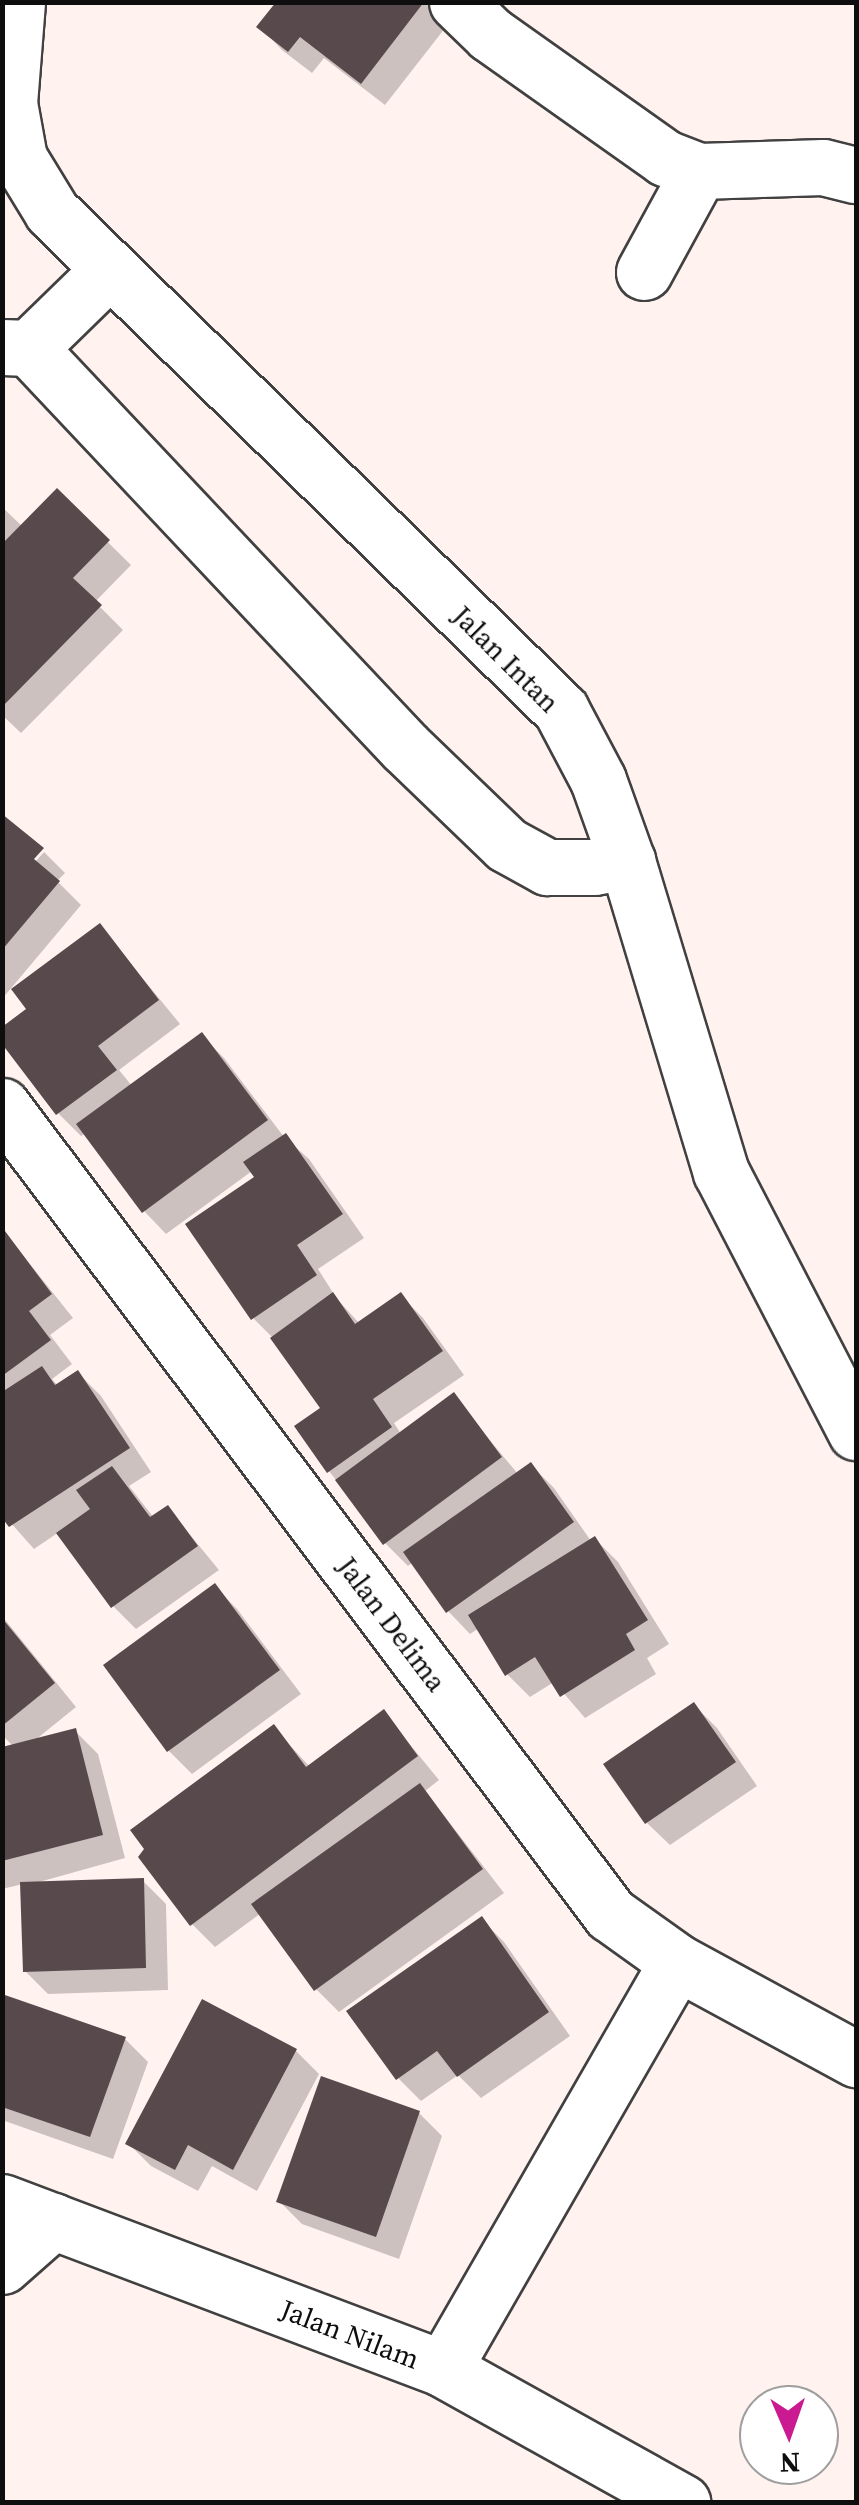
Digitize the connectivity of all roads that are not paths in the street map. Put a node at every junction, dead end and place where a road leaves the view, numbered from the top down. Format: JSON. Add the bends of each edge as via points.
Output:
{"nodes":[{"id":1,"x":17,"y":2,"type":"edge"},
{"id":2,"x":457,"y":2,"type":"edge"},
{"id":3,"x":698,"y":171,"type":"junction"},
{"id":4,"x":856,"y":174,"type":"edge"},
{"id":5,"x":109,"y":270,"type":"junction"},
{"id":6,"x":644,"y":272,"type":"dead end"},
{"id":7,"x":16,"y":348,"type":"edge"},
{"id":8,"x":627,"y":861,"type":"junction"},
{"id":9,"x":2,"y":1106,"type":"edge"},
{"id":10,"x":856,"y":1432,"type":"edge"},
{"id":11,"x":678,"y":1962,"type":"junction"},
{"id":12,"x":856,"y":2059,"type":"edge"},
{"id":13,"x":2,"y":2202,"type":"edge"},
{"id":14,"x":53,"y":2221,"type":"junction"},
{"id":15,"x":2,"y":2266,"type":"edge"},
{"id":16,"x":442,"y":2370,"type":"junction"},
{"id":17,"x":682,"y":2502,"type":"edge"}],
"edges":[{"from":1,"to":5,"type":"street","name":"Jalan Intan","via":[[9,102],[18,158],[52,212]]},
{"from":2,"to":3,"type":"street","via":[[490,34],[665,158]]},
{"from":3,"to":4,"type":"street","via":[[823,167]]},
{"from":3,"to":6,"type":"street"},
{"from":5,"to":7,"type":"street"},
{"from":5,"to":8,"type":"street","name":"Jalan Intan","via":[[560,710],[598,780]]},
{"from":7,"to":8,"type":"street","via":[[507,845],[547,867]]},
{"from":8,"to":10,"type":"street","name":"Jalan Intan","via":[[721,1172]]},
{"from":9,"to":11,"type":"street","name":"Jalan Delima","via":[[610,1914]]},
{"from":11,"to":12,"type":"street","name":"Jalan Delima"},
{"from":11,"to":16,"type":"street"},
{"from":13,"to":14,"type":"street","name":"Jalan Nilam"},
{"from":14,"to":15,"type":"street"},
{"from":14,"to":16,"type":"street","name":"Jalan Nilam"},
{"from":16,"to":17,"type":"street","name":"Jalan Nilam"}]}
